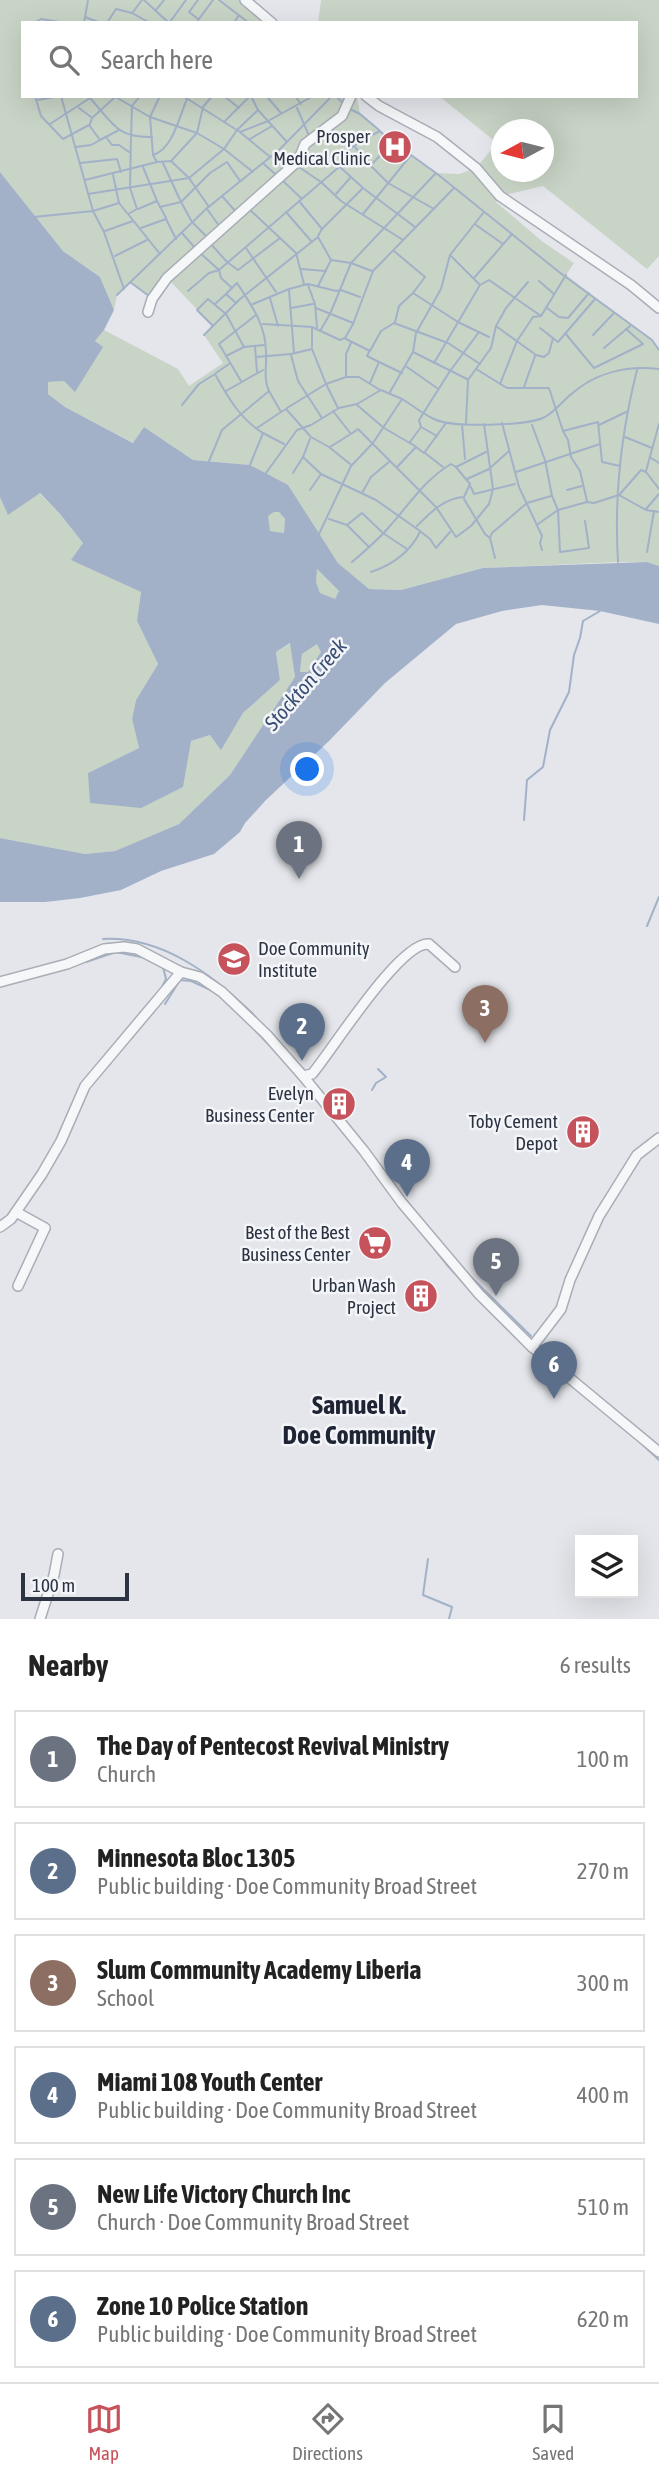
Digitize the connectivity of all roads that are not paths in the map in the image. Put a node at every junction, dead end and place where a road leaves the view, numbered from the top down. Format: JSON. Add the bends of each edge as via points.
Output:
{"nodes":[{"id":1,"x":245,"y":0,"type":"edge"},
{"id":2,"x":270,"y":21,"type":"edge"},
{"id":3,"x":350,"y":98,"type":"edge"},
{"id":4,"x":369,"y":98,"type":"edge"},
{"id":5,"x":659,"y":308,"type":"edge"},
{"id":6,"x":148,"y":312,"type":"dead end"},
{"id":7,"x":456,"y":967,"type":"dead end"},
{"id":8,"x":181,"y":972,"type":"junction"},
{"id":9,"x":0,"y":982,"type":"edge"},
{"id":10,"x":303,"y":1076,"type":"junction"},
{"id":11,"x":659,"y":1138,"type":"edge"},
{"id":12,"x":16,"y":1212,"type":"junction"},
{"id":13,"x":0,"y":1227,"type":"edge"},
{"id":14,"x":18,"y":1286,"type":"dead end"},
{"id":15,"x":532,"y":1347,"type":"junction"},
{"id":16,"x":659,"y":1452,"type":"edge"},
{"id":17,"x":58,"y":1555,"type":"dead end"},
{"id":18,"x":40,"y":1619,"type":"edge"}],
"edges":[{"from":1,"to":2,"type":"street"},
{"from":3,"to":6,"type":"street","via":[[342,116],[305,144],[298,161],[167,278]]},
{"from":4,"to":5,"type":"street","via":[[437,137],[476,168],[500,196]]},
{"from":7,"to":10,"type":"street","via":[[429,944],[421,944],[362,1006],[312,1074]]},
{"from":8,"to":9,"type":"street","via":[[138,949],[124,947],[104,949]]},
{"from":8,"to":10,"type":"street","via":[[200,977],[222,992]]},
{"from":8,"to":12,"type":"street","via":[[85,1086],[61,1141]]},
{"from":10,"to":15,"type":"street","via":[[436,1245]]},
{"from":11,"to":15,"type":"street","via":[[637,1155],[599,1216],[561,1309]]},
{"from":12,"to":13,"type":"street"},
{"from":12,"to":14,"type":"street","via":[[45,1228]]},
{"from":15,"to":16,"type":"street"},
{"from":17,"to":18,"type":"street"}]}
